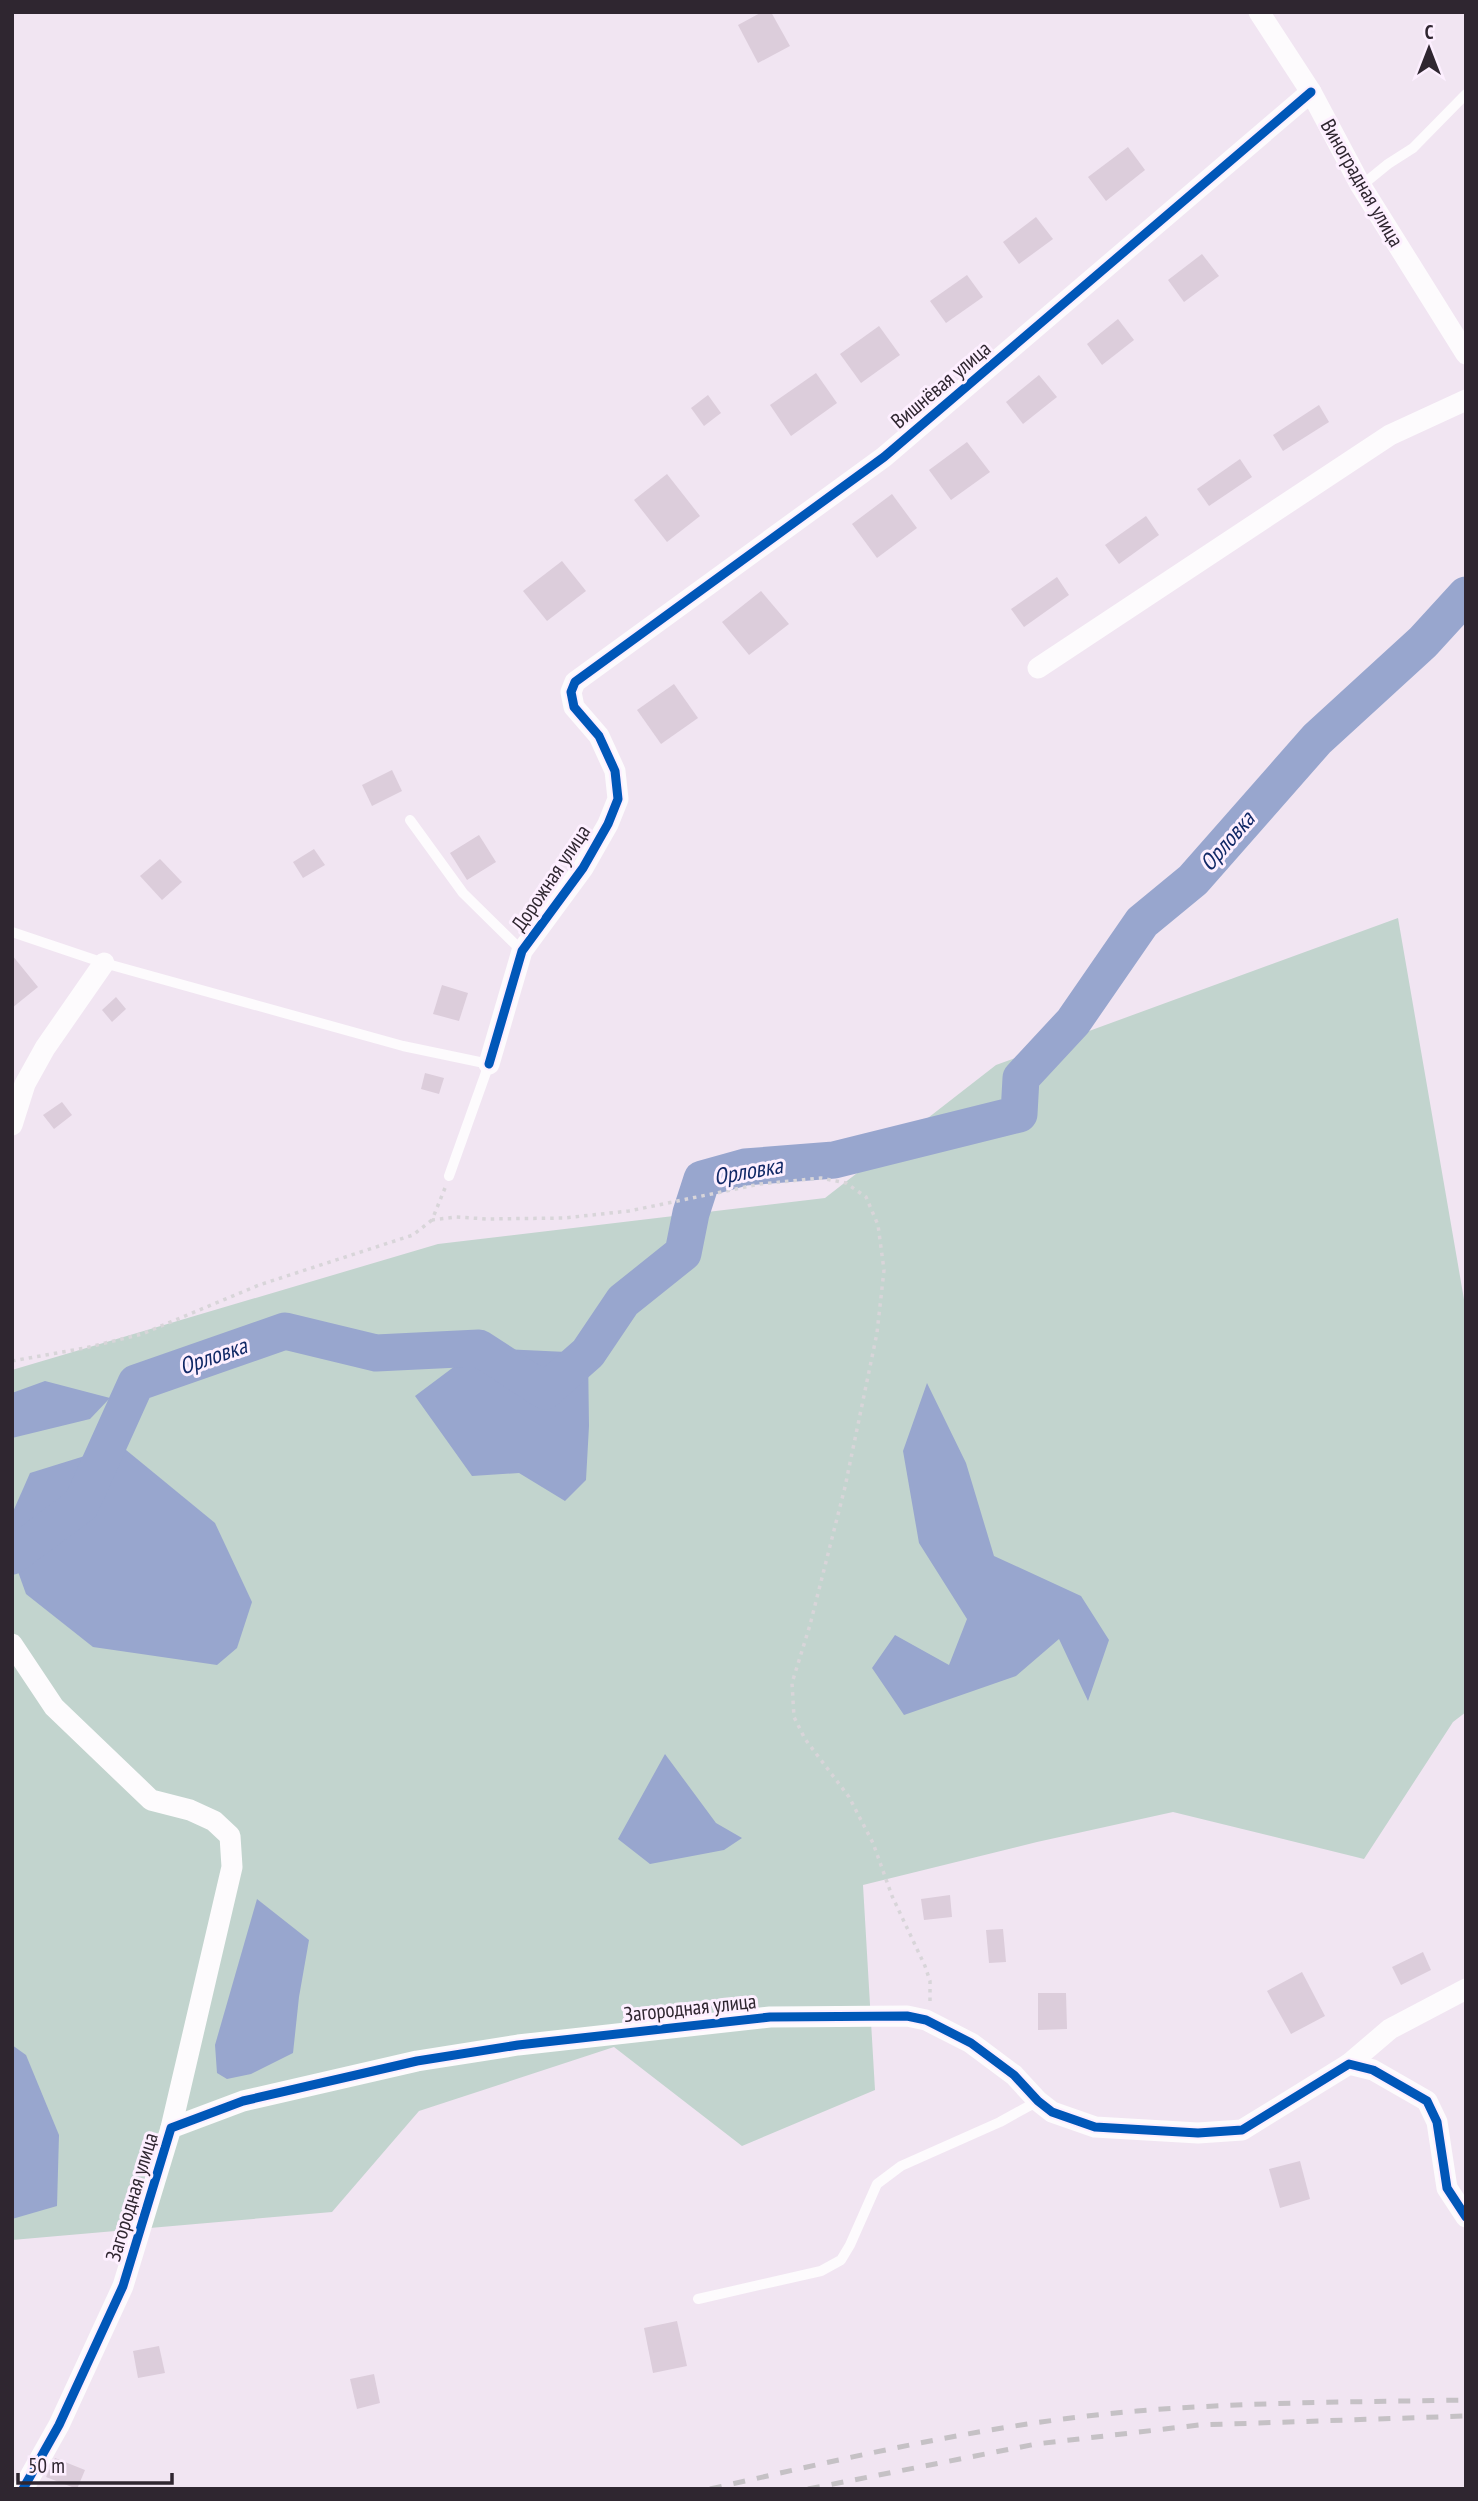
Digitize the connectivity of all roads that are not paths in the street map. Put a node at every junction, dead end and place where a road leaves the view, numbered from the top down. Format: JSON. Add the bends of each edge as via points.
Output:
{"nodes":[{"id":1,"x":1259,"y":12,"type":"edge"},
{"id":2,"x":1311,"y":92,"type":"junction"},
{"id":3,"x":1466,"y":94,"type":"edge"},
{"id":4,"x":1361,"y":186,"type":"junction"},
{"id":5,"x":1466,"y":354,"type":"edge"},
{"id":6,"x":1466,"y":400,"type":"edge"},
{"id":7,"x":1038,"y":668,"type":"dead end"},
{"id":8,"x":575,"y":682,"type":"joint"},
{"id":9,"x":410,"y":820,"type":"dead end"},
{"id":10,"x":12,"y":932,"type":"edge"},
{"id":11,"x":522,"y":951,"type":"junction"},
{"id":12,"x":104,"y":962,"type":"junction"},
{"id":13,"x":489,"y":1064,"type":"junction"},
{"id":14,"x":12,"y":1125,"type":"edge"},
{"id":15,"x":449,"y":1176,"type":"road end"},
{"id":16,"x":12,"y":1644,"type":"edge"},
{"id":17,"x":1466,"y":1989,"type":"edge"},
{"id":18,"x":1349,"y":2064,"type":"junction"},
{"id":19,"x":1038,"y":2101,"type":"junction"},
{"id":20,"x":171,"y":2129,"type":"junction"},
{"id":21,"x":1466,"y":2217,"type":"edge"},
{"id":22,"x":698,"y":2299,"type":"dead end"},
{"id":23,"x":23,"y":2489,"type":"edge"}],
"edges":[{"from":1,"to":2,"type":"street","name":"Виноградная улица"},
{"from":2,"to":4,"type":"street","name":"Виноградная улица"},
{"from":2,"to":8,"type":"street","name":"Вишнёвая улица","via":[[884,457]]},
{"from":3,"to":4,"type":"lane","via":[[1413,148]]},
{"from":4,"to":5,"type":"street","name":"Виноградная улица"},
{"from":6,"to":7,"type":"street","via":[[1390,435]]},
{"from":8,"to":11,"type":"street","name":"Дорожная улица","via":[[571,692],[574,707],[599,736],[615,771],[618,799],[583,868]]},
{"from":9,"to":11,"type":"lane","via":[[463,893]]},
{"from":10,"to":12,"type":"lane"},
{"from":11,"to":13,"type":"street","name":"Дорожная улица"},
{"from":12,"to":13,"type":"lane","via":[[403,1046]]},
{"from":12,"to":14,"type":"street","via":[[45,1048],[25,1084]]},
{"from":13,"to":15,"type":"lane"},
{"from":16,"to":20,"type":"street","via":[[54,1707],[151,1800],[215,1821],[230,1836],[232,1867]]},
{"from":17,"to":18,"type":"street","name":"Загородная улица","via":[[1390,2029]]},
{"from":18,"to":19,"type":"street","name":"Загородная улица","via":[[1242,2130],[1198,2133],[1095,2127],[1052,2112]]},
{"from":18,"to":21,"type":"street","via":[[1373,2070],[1427,2101],[1437,2122],[1447,2188]]},
{"from":19,"to":20,"type":"street","name":"Загородная улица","via":[[971,2043],[926,2020],[906,2016],[770,2017],[417,2061],[243,2101]]},
{"from":19,"to":22,"type":"lane","via":[[901,2166],[877,2184],[841,2260],[821,2271]]},
{"from":20,"to":23,"type":"street","name":"Загородная улица","via":[[123,2286],[59,2425]]}]}
